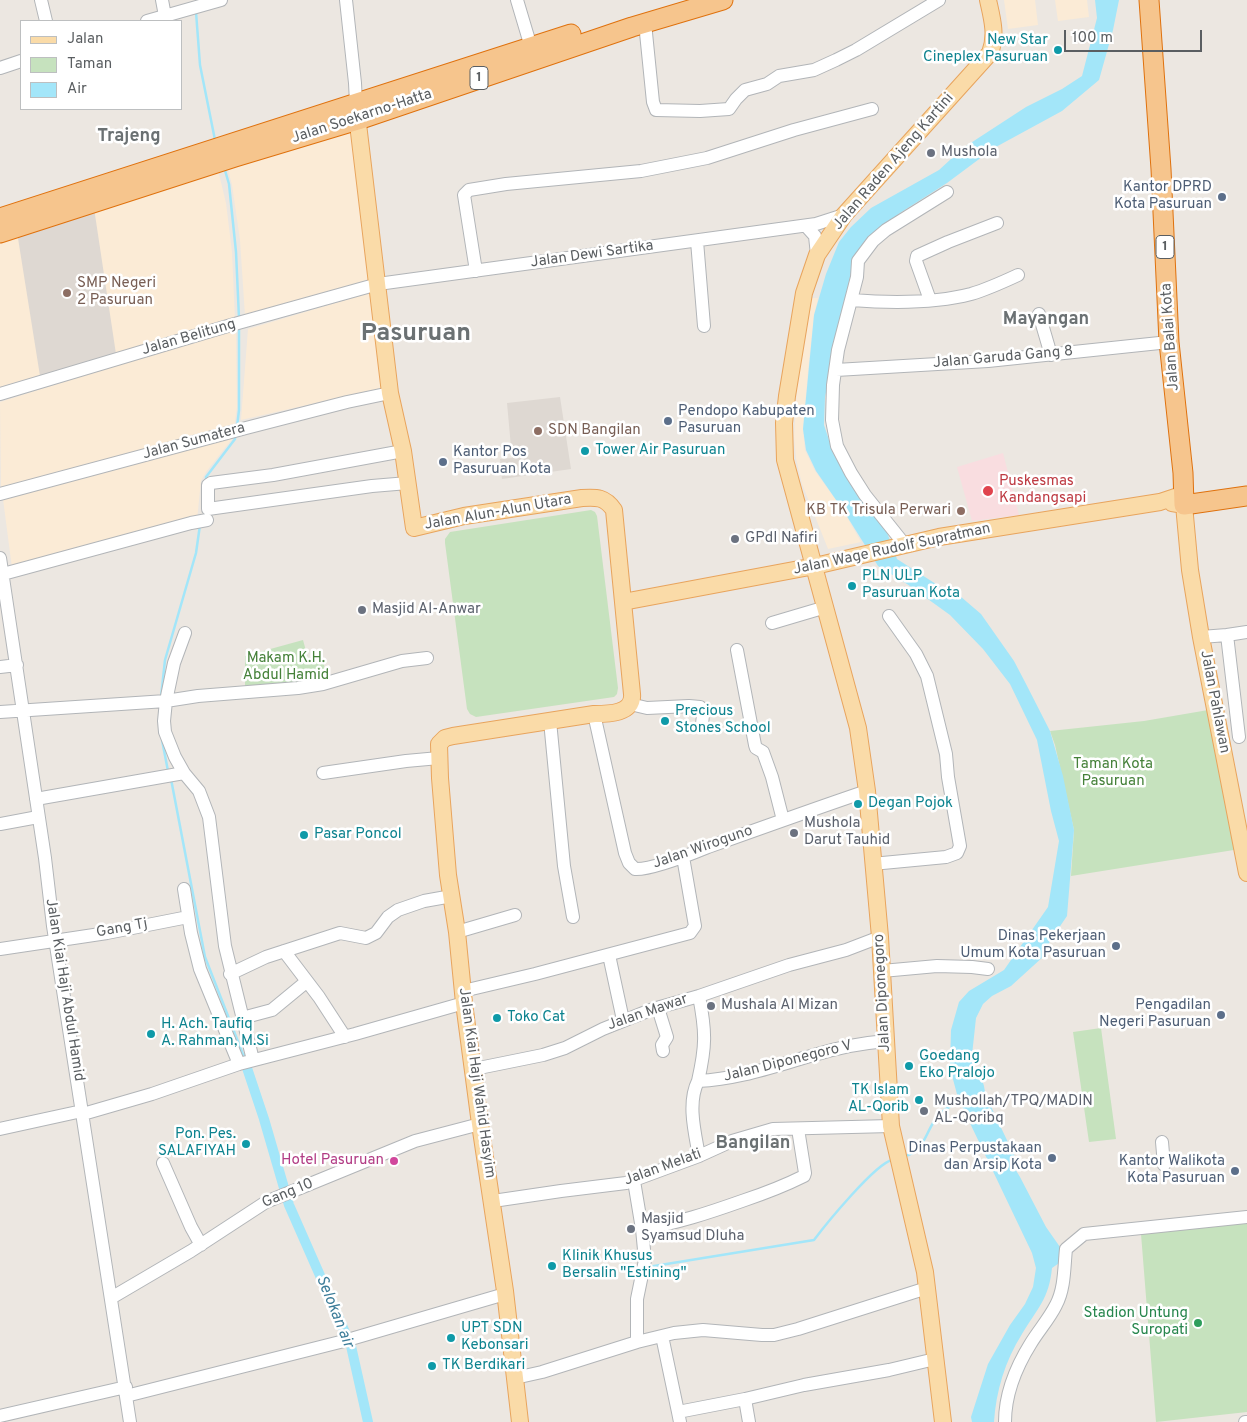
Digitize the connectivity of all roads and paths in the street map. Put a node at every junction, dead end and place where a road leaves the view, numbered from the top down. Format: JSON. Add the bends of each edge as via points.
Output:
{"nodes":[{"id":1,"x":41,"y":0,"type":"edge"},
{"id":2,"x":162,"y":0,"type":"edge"},
{"id":3,"x":221,"y":0,"type":"edge"},
{"id":4,"x":517,"y":0,"type":"edge"},
{"id":5,"x":677,"y":0,"type":"edge"},
{"id":6,"x":723,"y":0,"type":"edge"},
{"id":7,"x":939,"y":0,"type":"edge"},
{"id":8,"x":988,"y":0,"type":"edge"},
{"id":9,"x":1149,"y":0,"type":"edge"},
{"id":10,"x":348,"y":2,"type":"edge"},
{"id":11,"x":165,"y":16,"type":"junction"},
{"id":12,"x":46,"y":20,"type":"edge"},
{"id":13,"x":151,"y":20,"type":"edge"},
{"id":14,"x":645,"y":23,"type":"junction"},
{"id":15,"x":531,"y":47,"type":"junction"},
{"id":16,"x":20,"y":61,"type":"edge"},
{"id":17,"x":0,"y":68,"type":"edge"},
{"id":18,"x":872,"y":109,"type":"dead end"},
{"id":19,"x":357,"y":111,"type":"junction"},
{"id":20,"x":200,"y":161,"type":"junction"},
{"id":21,"x":947,"y":192,"type":"dead end"},
{"id":22,"x":844,"y":215,"type":"junction"},
{"id":23,"x":0,"y":218,"type":"edge"},
{"id":24,"x":997,"y":222,"type":"dead end"},
{"id":25,"x":806,"y":226,"type":"junction"},
{"id":26,"x":0,"y":233,"type":"edge"},
{"id":27,"x":697,"y":241,"type":"junction"},
{"id":28,"x":817,"y":255,"type":"junction"},
{"id":29,"x":476,"y":271,"type":"junction"},
{"id":30,"x":1018,"y":274,"type":"dead end"},
{"id":31,"x":378,"y":284,"type":"junction"},
{"id":32,"x":851,"y":300,"type":"junction"},
{"id":33,"x":930,"y":300,"type":"junction"},
{"id":34,"x":1039,"y":314,"type":"dead end"},
{"id":35,"x":704,"y":326,"type":"dead end"},
{"id":36,"x":1169,"y":342,"type":"junction"},
{"id":37,"x":1050,"y":355,"type":"junction"},
{"id":38,"x":836,"y":370,"type":"junction"},
{"id":39,"x":0,"y":394,"type":"edge"},
{"id":40,"x":390,"y":394,"type":"junction"},
{"id":41,"x":403,"y":451,"type":"junction"},
{"id":42,"x":408,"y":483,"type":"junction"},
{"id":43,"x":1247,"y":484,"type":"edge"},
{"id":44,"x":0,"y":494,"type":"edge"},
{"id":45,"x":1247,"y":496,"type":"edge"},
{"id":46,"x":1184,"y":500,"type":"junction"},
{"id":47,"x":205,"y":520,"type":"dead end"},
{"id":48,"x":902,"y":546,"type":"junction"},
{"id":49,"x":0,"y":558,"type":"edge"},
{"id":50,"x":815,"y":566,"type":"junction"},
{"id":51,"x":3,"y":574,"type":"junction"},
{"id":52,"x":624,"y":602,"type":"junction"},
{"id":53,"x":826,"y":607,"type":"junction"},
{"id":54,"x":889,"y":616,"type":"dead end"},
{"id":55,"x":772,"y":623,"type":"dead end"},
{"id":56,"x":1247,"y":632,"type":"edge"},
{"id":57,"x":185,"y":633,"type":"dead end"},
{"id":58,"x":1227,"y":634,"type":"junction"},
{"id":59,"x":1201,"y":638,"type":"junction"},
{"id":60,"x":737,"y":650,"type":"dead end"},
{"id":61,"x":427,"y":658,"type":"dead end"},
{"id":62,"x":17,"y":665,"type":"junction"},
{"id":63,"x":0,"y":667,"type":"edge"},
{"id":64,"x":159,"y":701,"type":"junction"},
{"id":65,"x":630,"y":704,"type":"junction"},
{"id":66,"x":24,"y":709,"type":"junction"},
{"id":67,"x":0,"y":712,"type":"edge"},
{"id":68,"x":594,"y":714,"type":"junction"},
{"id":69,"x":550,"y":721,"type":"junction"},
{"id":70,"x":702,"y":724,"type":"dead end"},
{"id":71,"x":1243,"y":737,"type":"edge"},
{"id":72,"x":1222,"y":742,"type":"junction"},
{"id":73,"x":439,"y":751,"type":"junction"},
{"id":74,"x":323,"y":773,"type":"dead end"},
{"id":75,"x":180,"y":774,"type":"junction"},
{"id":76,"x":867,"y":791,"type":"junction"},
{"id":77,"x":36,"y":799,"type":"junction"},
{"id":78,"x":38,"y":817,"type":"junction"},
{"id":79,"x":783,"y":820,"type":"junction"},
{"id":80,"x":0,"y":824,"type":"edge"},
{"id":81,"x":683,"y":857,"type":"junction"},
{"id":82,"x":872,"y":864,"type":"junction"},
{"id":83,"x":1247,"y":873,"type":"edge"},
{"id":84,"x":184,"y":889,"type":"dead end"},
{"id":85,"x":452,"y":896,"type":"junction"},
{"id":86,"x":515,"y":915,"type":"dead end"},
{"id":87,"x":188,"y":917,"type":"junction"},
{"id":88,"x":573,"y":917,"type":"dead end"},
{"id":89,"x":457,"y":932,"type":"junction"},
{"id":90,"x":880,"y":937,"type":"junction"},
{"id":91,"x":56,"y":940,"type":"junction"},
{"id":92,"x":0,"y":949,"type":"edge"},
{"id":93,"x":284,"y":950,"type":"junction"},
{"id":94,"x":609,"y":955,"type":"junction"},
{"id":95,"x":988,"y":970,"type":"dead end"},
{"id":96,"x":882,"y":971,"type":"junction"},
{"id":97,"x":230,"y":974,"type":"junction"},
{"id":98,"x":306,"y":982,"type":"junction"},
{"id":99,"x":698,"y":996,"type":"junction"},
{"id":100,"x":463,"y":997,"type":"junction"},
{"id":101,"x":658,"y":1008,"type":"junction"},
{"id":102,"x":242,"y":1018,"type":"junction"},
{"id":103,"x":623,"y":1020,"type":"junction"},
{"id":104,"x":346,"y":1037,"type":"junction"},
{"id":105,"x":886,"y":1041,"type":"junction"},
{"id":106,"x":663,"y":1051,"type":"dead end"},
{"id":107,"x":253,"y":1060,"type":"junction"},
{"id":108,"x":240,"y":1064,"type":"junction"},
{"id":109,"x":474,"y":1069,"type":"junction"},
{"id":110,"x":699,"y":1078,"type":"junction"},
{"id":111,"x":83,"y":1113,"type":"junction"},
{"id":112,"x":480,"y":1124,"type":"junction"},
{"id":113,"x":891,"y":1126,"type":"junction"},
{"id":114,"x":0,"y":1129,"type":"edge"},
{"id":115,"x":798,"y":1129,"type":"junction"},
{"id":116,"x":1162,"y":1142,"type":"dead end"},
{"id":117,"x":699,"y":1156,"type":"junction"},
{"id":118,"x":163,"y":1163,"type":"dead end"},
{"id":119,"x":1164,"y":1165,"type":"dead end"},
{"id":120,"x":634,"y":1181,"type":"junction"},
{"id":121,"x":493,"y":1201,"type":"junction"},
{"id":122,"x":1247,"y":1217,"type":"edge"},
{"id":123,"x":642,"y":1229,"type":"junction"},
{"id":124,"x":201,"y":1245,"type":"junction"},
{"id":125,"x":927,"y":1288,"type":"junction"},
{"id":126,"x":505,"y":1294,"type":"junction"},
{"id":127,"x":110,"y":1298,"type":"junction"},
{"id":128,"x":662,"y":1336,"type":"junction"},
{"id":129,"x":637,"y":1342,"type":"junction"},
{"id":130,"x":935,"y":1360,"type":"junction"},
{"id":131,"x":515,"y":1378,"type":"junction"},
{"id":132,"x":126,"y":1392,"type":"junction"},
{"id":133,"x":745,"y":1399,"type":"junction"},
{"id":134,"x":0,"y":1416,"type":"edge"},
{"id":135,"x":679,"y":1417,"type":"edge"},
{"id":136,"x":130,"y":1422,"type":"edge"},
{"id":137,"x":520,"y":1422,"type":"edge"},
{"id":138,"x":749,"y":1422,"type":"edge"},
{"id":139,"x":943,"y":1422,"type":"edge"},
{"id":140,"x":1005,"y":1422,"type":"edge"}],
"edges":[{"from":1,"to":12,"type":"street"},
{"from":2,"to":11,"type":"street"},
{"from":3,"to":11,"type":"street"},
{"from":4,"to":15,"type":"street"},
{"from":5,"to":15,"type":"highway","name":"Jalan Soekarno-Hatta","number":"1"},
{"from":6,"to":14,"type":"highway","name":"Jalan Soekarno-Hatta","number":"1"},
{"from":7,"to":14,"type":"street","via":[[836,60],[814,70],[779,76],[767,84],[745,90],[732,107],[724,110],[656,110]]},
{"from":8,"to":22,"type":"main road","name":"Jalan Raden Ajeng Kartini","via":[[994,33],[990,53]]},
{"from":9,"to":36,"type":"highway","name":"Jalan Balai Kota","number":"1"},
{"from":10,"to":19,"type":"street"},
{"from":11,"to":13,"type":"street"},
{"from":14,"to":19,"type":"highway","name":"Jalan Soekarno-Hatta","number":"1"},
{"from":15,"to":19,"type":"highway","name":"Jalan Soekarno-Hatta","number":"1"},
{"from":16,"to":17,"type":"street"},
{"from":18,"to":29,"type":"street","via":[[708,158],[650,170],[469,190],[464,195]]},
{"from":19,"to":20,"type":"highway","name":"Jalan Soekarno-Hatta","number":"1"},
{"from":19,"to":31,"type":"main road"},
{"from":20,"to":23,"type":"highway","name":"Jalan Soekarno-Hatta","number":"1"},
{"from":20,"to":26,"type":"highway","name":"Jalan Soekarno-Hatta","number":"1"},
{"from":21,"to":32,"type":"street","via":[[886,230],[869,246],[858,261]]},
{"from":22,"to":25,"type":"street","name":"Jalan Dewi Sartika"},
{"from":22,"to":28,"type":"main road","name":"Jalan Raden Ajeng Kartini"},
{"from":24,"to":33,"type":"street","via":[[917,256]]},
{"from":25,"to":27,"type":"street","name":"Jalan Dewi Sartika"},
{"from":25,"to":28,"type":"street","via":[[815,236]]},
{"from":27,"to":29,"type":"street","name":"Jalan Dewi Sartika"},
{"from":27,"to":35,"type":"street"},
{"from":28,"to":50,"type":"main road","name":"Jalan Raden Ajeng Kartini","via":[[804,293],[787,396],[784,449]]},
{"from":29,"to":31,"type":"street","name":"Jalan Dewi Sartika"},
{"from":30,"to":33,"type":"street","via":[[969,294]]},
{"from":31,"to":39,"type":"street","name":"Jalan Belitung"},
{"from":31,"to":40,"type":"main road"},
{"from":32,"to":33,"type":"street"},
{"from":32,"to":38,"type":"street"},
{"from":34,"to":37,"type":"street"},
{"from":36,"to":37,"type":"street","name":"Jalan Garuda Gang 8"},
{"from":36,"to":46,"type":"highway","name":"Jalan Balai Kota","number":"1"},
{"from":37,"to":38,"type":"street","name":"Jalan Garuda Gang 8"},
{"from":38,"to":48,"type":"street","via":[[832,420],[837,446],[850,473]]},
{"from":40,"to":41,"type":"main road"},
{"from":40,"to":44,"type":"street","name":"Jalan Sumatera","via":[[347,402]]},
{"from":41,"to":42,"type":"main road"},
{"from":41,"to":42,"type":"street","via":[[211,483],[208,485],[208,509]]},
{"from":42,"to":52,"type":"main road","name":"Jalan Alun-Alun Utara","via":[[414,528],[464,516],[582,498],[604,499],[614,510]]},
{"from":43,"to":46,"type":"highway"},
{"from":45,"to":46,"type":"highway"},
{"from":46,"to":48,"type":"main road","name":"Jalan Wage Rudolf Supratman"},
{"from":46,"to":59,"type":"main road","name":"Jalan Pahlawan","via":[[1190,570]]},
{"from":47,"to":51,"type":"street"},
{"from":48,"to":50,"type":"main road","name":"Jalan Wage Rudolf Supratman"},
{"from":49,"to":51,"type":"street","name":"Jalan Kiai Haji Abdul Hamid"},
{"from":50,"to":52,"type":"main road","name":"Jalan Wage Rudolf Supratman"},
{"from":50,"to":53,"type":"main road","name":"Jalan Diponegoro"},
{"from":51,"to":62,"type":"street","name":"Jalan Kiai Haji Abdul Hamid"},
{"from":52,"to":65,"type":"main road","name":"Jalan Alun-Alun Utara"},
{"from":53,"to":55,"type":"street"},
{"from":53,"to":76,"type":"main road","name":"Jalan Diponegoro","via":[[858,728]]},
{"from":54,"to":82,"type":"street","via":[[927,676],[946,754],[960,846],[957,853],[946,857]]},
{"from":56,"to":58,"type":"street"},
{"from":57,"to":64,"type":"street"},
{"from":58,"to":59,"type":"street"},
{"from":58,"to":71,"type":"street"},
{"from":59,"to":72,"type":"main road","name":"Jalan Pahlawan"},
{"from":60,"to":79,"type":"street","via":[[754,745],[763,752]]},
{"from":61,"to":64,"type":"street","via":[[402,661],[307,687]]},
{"from":62,"to":63,"type":"street"},
{"from":62,"to":66,"type":"street","name":"Jalan Kiai Haji Abdul Hamid"},
{"from":64,"to":66,"type":"street"},
{"from":64,"to":75,"type":"street","via":[[165,732]]},
{"from":65,"to":68,"type":"main road","via":[[613,713]]},
{"from":65,"to":70,"type":"street","via":[[647,708],[700,707]]},
{"from":66,"to":67,"type":"street"},
{"from":66,"to":77,"type":"street","name":"Jalan Kiai Haji Abdul Hamid"},
{"from":68,"to":69,"type":"main road"},
{"from":68,"to":81,"type":"street","name":"Jalan Wiroguno","via":[[625,853],[630,863],[638,870]]},
{"from":69,"to":73,"type":"main road","via":[[445,738]]},
{"from":69,"to":88,"type":"street","via":[[564,866]]},
{"from":71,"to":72,"type":"street"},
{"from":72,"to":83,"type":"main road","name":"Jalan Pahlawan"},
{"from":73,"to":74,"type":"street","via":[[406,761]]},
{"from":73,"to":85,"type":"main road","name":"Jalan Kiai Haji Wahid Hasyim"},
{"from":75,"to":77,"type":"street"},
{"from":75,"to":97,"type":"street","via":[[199,791],[209,817]]},
{"from":76,"to":79,"type":"street","name":"Jalan Wiroguno"},
{"from":76,"to":82,"type":"main road","name":"Jalan Diponegoro"},
{"from":77,"to":78,"type":"street","name":"Jalan Kiai Haji Abdul Hamid"},
{"from":78,"to":80,"type":"street"},
{"from":78,"to":91,"type":"street","name":"Jalan Kiai Haji Abdul Hamid"},
{"from":79,"to":81,"type":"street","name":"Jalan Wiroguno"},
{"from":81,"to":94,"type":"street","via":[[695,926],[693,931]]},
{"from":82,"to":90,"type":"main road","name":"Jalan Diponegoro"},
{"from":84,"to":87,"type":"street"},
{"from":85,"to":89,"type":"main road","name":"Jalan Kiai Haji Wahid Hasyim"},
{"from":85,"to":93,"type":"street","via":[[398,910],[376,933],[366,938],[343,933]]},
{"from":86,"to":89,"type":"street"},
{"from":87,"to":91,"type":"street","name":"Gang Tj"},
{"from":87,"to":108,"type":"street","via":[[200,969]]},
{"from":89,"to":100,"type":"main road","name":"Jalan Kiai Haji Wahid Hasyim"},
{"from":90,"to":96,"type":"main road","name":"Jalan Diponegoro"},
{"from":90,"to":99,"type":"street","name":"Jalan Mawar"},
{"from":91,"to":92,"type":"street","name":"Gang Tj"},
{"from":91,"to":111,"type":"street","name":"Jalan Kiai Haji Abdul Hamid"},
{"from":93,"to":97,"type":"street"},
{"from":93,"to":98,"type":"street"},
{"from":94,"to":100,"type":"street"},
{"from":94,"to":103,"type":"street"},
{"from":95,"to":96,"type":"street","via":[[937,966]]},
{"from":96,"to":105,"type":"main road","name":"Jalan Diponegoro"},
{"from":97,"to":102,"type":"street"},
{"from":98,"to":102,"type":"street","via":[[272,1010]]},
{"from":98,"to":104,"type":"street"},
{"from":99,"to":101,"type":"street","name":"Jalan Mawar"},
{"from":99,"to":110,"type":"street","via":[[705,1036]]},
{"from":100,"to":104,"type":"street"},
{"from":100,"to":109,"type":"main road","name":"Jalan Kiai Haji Wahid Hasyim"},
{"from":101,"to":103,"type":"street","name":"Jalan Mawar"},
{"from":101,"to":106,"type":"street","via":[[667,1037],[662,1045]]},
{"from":102,"to":107,"type":"street"},
{"from":103,"to":109,"type":"street","name":"Jalan Mawar","via":[[565,1048]]},
{"from":104,"to":107,"type":"street"},
{"from":105,"to":110,"type":"street","name":"Jalan Diponegoro V","via":[[815,1054],[756,1073],[713,1080]]},
{"from":105,"to":113,"type":"main road","name":"Jalan Diponegoro"},
{"from":107,"to":108,"type":"street"},
{"from":108,"to":111,"type":"street"},
{"from":109,"to":112,"type":"main road","name":"Jalan Kiai Haji Wahid Hasyim"},
{"from":110,"to":117,"type":"street","via":[[694,1098]]},
{"from":111,"to":114,"type":"street"},
{"from":111,"to":127,"type":"street","name":"Jalan Kiai Haji Abdul Hamid"},
{"from":112,"to":121,"type":"main road","name":"Jalan Kiai Haji Wahid Hasyim"},
{"from":112,"to":124,"type":"street","name":"Gang 10","via":[[415,1141],[284,1194],[257,1207]]},
{"from":113,"to":115,"type":"street","name":"Jalan Melati"},
{"from":113,"to":125,"type":"main road","name":"Jalan Diponegoro"},
{"from":115,"to":117,"type":"street","name":"Jalan Melati","via":[[773,1129],[732,1140]]},
{"from":115,"to":123,"type":"street","via":[[804,1176],[706,1214],[675,1224]]},
{"from":116,"to":119,"type":"street"},
{"from":117,"to":120,"type":"street","name":"Jalan Melati"},
{"from":118,"to":124,"type":"street"},
{"from":120,"to":121,"type":"street","name":"Jalan Melati"},
{"from":120,"to":123,"type":"street"},
{"from":121,"to":126,"type":"main road","name":"Jalan Kiai Haji Wahid Hasyim"},
{"from":122,"to":140,"type":"street","via":[[1084,1234],[1066,1249],[1057,1303],[1018,1367],[1008,1392]]},
{"from":123,"to":129,"type":"street","via":[[645,1260],[637,1299]]},
{"from":124,"to":127,"type":"street","name":"Gang 10"},
{"from":125,"to":128,"type":"street","via":[[774,1334],[762,1336],[702,1330]]},
{"from":125,"to":130,"type":"main road","name":"Jalan Diponegoro"},
{"from":126,"to":131,"type":"main road","name":"Jalan Kiai Haji Wahid Hasyim"},
{"from":126,"to":132,"type":"street","via":[[348,1340]]},
{"from":127,"to":132,"type":"street","name":"Jalan Kiai Haji Abdul Hamid"},
{"from":128,"to":129,"type":"street"},
{"from":128,"to":135,"type":"street"},
{"from":129,"to":131,"type":"street"},
{"from":130,"to":133,"type":"street"},
{"from":130,"to":139,"type":"main road","name":"Jalan Diponegoro"},
{"from":131,"to":137,"type":"main road","name":"Jalan Kiai Haji Wahid Hasyim"},
{"from":132,"to":134,"type":"street"},
{"from":132,"to":136,"type":"street","name":"Jalan Kiai Haji Abdul Hamid"},
{"from":133,"to":135,"type":"street"},
{"from":133,"to":138,"type":"street"}]}
